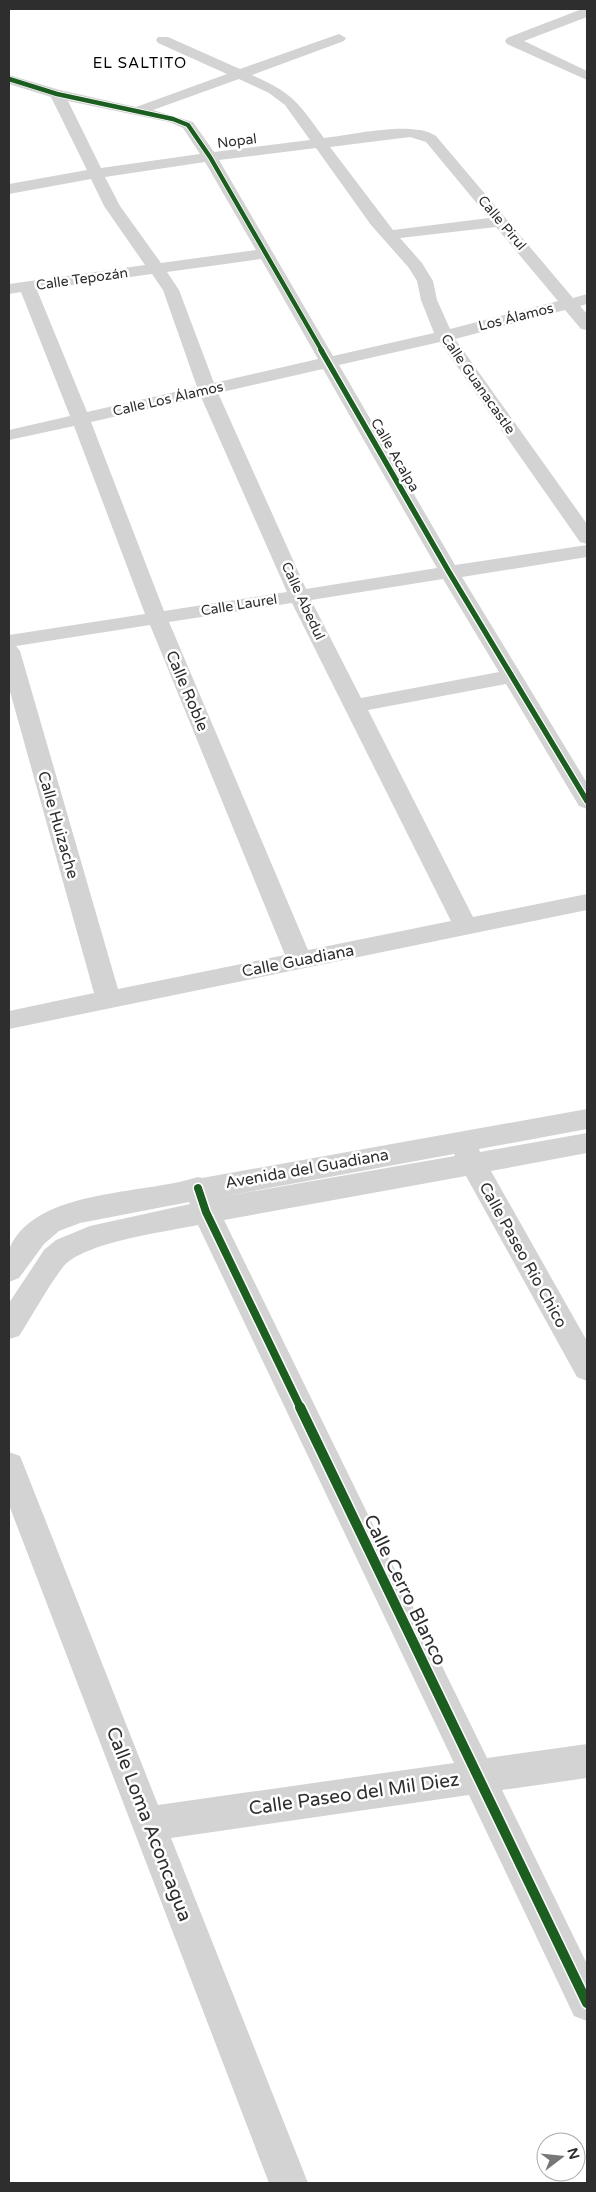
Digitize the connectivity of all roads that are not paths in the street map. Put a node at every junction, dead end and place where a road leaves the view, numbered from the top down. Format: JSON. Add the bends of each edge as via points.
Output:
{"nodes":[{"id":1,"x":587,"y":12,"type":"edge"},
{"id":2,"x":339,"y":38,"type":"dead end"},
{"id":3,"x":163,"y":40,"type":"dead end"},
{"id":4,"x":239,"y":76,"type":"junction"},
{"id":5,"x":587,"y":76,"type":"edge"},
{"id":6,"x":9,"y":79,"type":"edge"},
{"id":7,"x":57,"y":94,"type":"junction"},
{"id":8,"x":137,"y":111,"type":"junction"},
{"id":9,"x":410,"y":133,"type":"joint"},
{"id":10,"x":320,"y":143,"type":"junction"},
{"id":11,"x":210,"y":157,"type":"junction"},
{"id":12,"x":95,"y":173,"type":"junction"},
{"id":13,"x":9,"y":189,"type":"edge"},
{"id":14,"x":500,"y":222,"type":"junction"},
{"id":15,"x":389,"y":235,"type":"junction"},
{"id":16,"x":265,"y":254,"type":"junction"},
{"id":17,"x":155,"y":269,"type":"junction"},
{"id":18,"x":27,"y":286,"type":"junction"},
{"id":19,"x":9,"y":289,"type":"edge"},
{"id":20,"x":579,"y":301,"type":"edge"},
{"id":21,"x":587,"y":325,"type":"edge"},
{"id":22,"x":444,"y":336,"type":"junction"},
{"id":23,"x":327,"y":363,"type":"junction"},
{"id":24,"x":207,"y":389,"type":"junction"},
{"id":25,"x":79,"y":420,"type":"junction"},
{"id":26,"x":9,"y":435,"type":"edge"},
{"id":27,"x":587,"y":538,"type":"edge"},
{"id":28,"x":587,"y":551,"type":"edge"},
{"id":29,"x":449,"y":572,"type":"junction"},
{"id":30,"x":299,"y":596,"type":"junction"},
{"id":31,"x":157,"y":618,"type":"junction"},
{"id":32,"x":9,"y":640,"type":"edge"},
{"id":33,"x":9,"y":651,"type":"edge"},
{"id":34,"x":512,"y":676,"type":"junction"},
{"id":35,"x":354,"y":706,"type":"junction"},
{"id":36,"x":587,"y":801,"type":"edge"},
{"id":37,"x":587,"y":902,"type":"edge"},
{"id":38,"x":466,"y":927,"type":"junction"},
{"id":39,"x":300,"y":960,"type":"junction"},
{"id":40,"x":108,"y":998,"type":"junction"},
{"id":41,"x":9,"y":1020,"type":"edge"},
{"id":42,"x":587,"y":1119,"type":"edge"},
{"id":43,"x":587,"y":1143,"type":"edge"},
{"id":44,"x":467,"y":1153,"type":"junction"},
{"id":45,"x":202,"y":1200,"type":"junction"},
{"id":46,"x":9,"y":1270,"type":"edge"},
{"id":47,"x":9,"y":1327,"type":"edge"},
{"id":48,"x":587,"y":1368,"type":"edge"},
{"id":49,"x":9,"y":1466,"type":"edge"},
{"id":50,"x":587,"y":1762,"type":"edge"},
{"id":51,"x":476,"y":1776,"type":"junction"},
{"id":52,"x":150,"y":1824,"type":"junction"},
{"id":53,"x":587,"y":2003,"type":"edge"},
{"id":54,"x":288,"y":2183,"type":"edge"}],
"edges":[{"from":1,"to":5,"type":"street","via":[[512,40]]},
{"from":2,"to":4,"type":"street"},
{"from":3,"to":4,"type":"street","name":"Calle Guanacastle"},
{"from":4,"to":8,"type":"street"},
{"from":4,"to":10,"type":"street","name":"Calle Guanacastle","via":[[282,94]]},
{"from":6,"to":7,"type":"street"},
{"from":7,"to":8,"type":"street"},
{"from":7,"to":12,"type":"street"},
{"from":8,"to":11,"type":"street","name":"Calle Acalpa","via":[[188,125]]},
{"from":9,"to":10,"type":"street","name":"Nopal"},
{"from":9,"to":14,"type":"street","name":"Calle Pirul","via":[[431,139]]},
{"from":10,"to":11,"type":"street","name":"Nopal"},
{"from":10,"to":15,"type":"street","name":"Calle Guanacastle","via":[[376,222]]},
{"from":11,"to":12,"type":"street","name":"Nopal"},
{"from":11,"to":16,"type":"street","name":"Calle Acalpa"},
{"from":12,"to":13,"type":"street","name":"Nopal"},
{"from":12,"to":17,"type":"street","via":[[112,206]]},
{"from":14,"to":15,"type":"street"},
{"from":14,"to":20,"type":"street","name":"Calle Pirul"},
{"from":15,"to":22,"type":"street","name":"Calle Guanacastle","via":[[425,281]]},
{"from":16,"to":17,"type":"street","name":"Calle Tepozán"},
{"from":16,"to":23,"type":"street","name":"Calle Acalpa"},
{"from":17,"to":18,"type":"street","name":"Calle Tepozán"},
{"from":17,"to":24,"type":"street","name":"Calle Abedul","via":[[176,301]]},
{"from":18,"to":19,"type":"street","name":"Calle Tepozán"},
{"from":18,"to":25,"type":"street","name":"Calle Roble"},
{"from":20,"to":21,"type":"street","name":"Calle Pirul"},
{"from":20,"to":22,"type":"street","name":"Los Álamos"},
{"from":22,"to":23,"type":"street","name":"Los Álamos"},
{"from":22,"to":27,"type":"street","name":"Calle Guanacastle"},
{"from":23,"to":24,"type":"street","name":"Calle Los Álamos"},
{"from":23,"to":29,"type":"street","name":"Calle Acalpa"},
{"from":24,"to":25,"type":"street","name":"Calle Los Álamos"},
{"from":24,"to":30,"type":"street","name":"Calle Abedul"},
{"from":25,"to":26,"type":"street","name":"Calle Los Álamos"},
{"from":25,"to":31,"type":"street","name":"Calle Roble"},
{"from":28,"to":29,"type":"street","name":"Calle Laurel"},
{"from":29,"to":30,"type":"street","name":"Calle Laurel"},
{"from":29,"to":34,"type":"street","name":"Calle Acalpa"},
{"from":30,"to":31,"type":"street","name":"Calle Laurel"},
{"from":30,"to":35,"type":"street","name":"Calle Abedul"},
{"from":31,"to":32,"type":"street","name":"Calle Laurel"},
{"from":31,"to":39,"type":"street","name":"Calle Roble"},
{"from":33,"to":40,"type":"street","name":"Calle Huizache"},
{"from":34,"to":35,"type":"street"},
{"from":34,"to":36,"type":"street","name":"Calle Acalpa"},
{"from":35,"to":38,"type":"street","name":"Calle Abedul"},
{"from":37,"to":38,"type":"street","name":"Calle Guadiana"},
{"from":38,"to":39,"type":"street","name":"Calle Guadiana"},
{"from":39,"to":40,"type":"street","name":"Calle Guadiana"},
{"from":40,"to":41,"type":"street","name":"Calle Guadiana"},
{"from":42,"to":44,"type":"street","name":"Avenida del Guadiana"},
{"from":43,"to":44,"type":"street","name":"Avenida del Guadiana"},
{"from":44,"to":45,"type":"street","name":"Avenida del Guadiana"},
{"from":44,"to":48,"type":"street","name":"Calle Paseo Río Chico"},
{"from":45,"to":46,"type":"street","name":"Avenida del Guadiana","via":[[77,1212],[49,1223],[34,1236]]},
{"from":45,"to":47,"type":"street","name":"Avenida del Guadiana","via":[[66,1248],[54,1258]]},
{"from":45,"to":51,"type":"street","name":"Calle Cerro Blanco"},
{"from":49,"to":52,"type":"street","name":"Calle Loma Aconcagua"},
{"from":50,"to":51,"type":"street","name":"Calle Paseo del Mil Diez"},
{"from":51,"to":52,"type":"street","name":"Calle Paseo del Mil Diez"},
{"from":51,"to":53,"type":"street","name":"Calle Cerro Blanco"},
{"from":52,"to":54,"type":"street","name":"Calle Loma Aconcagua"}]}
